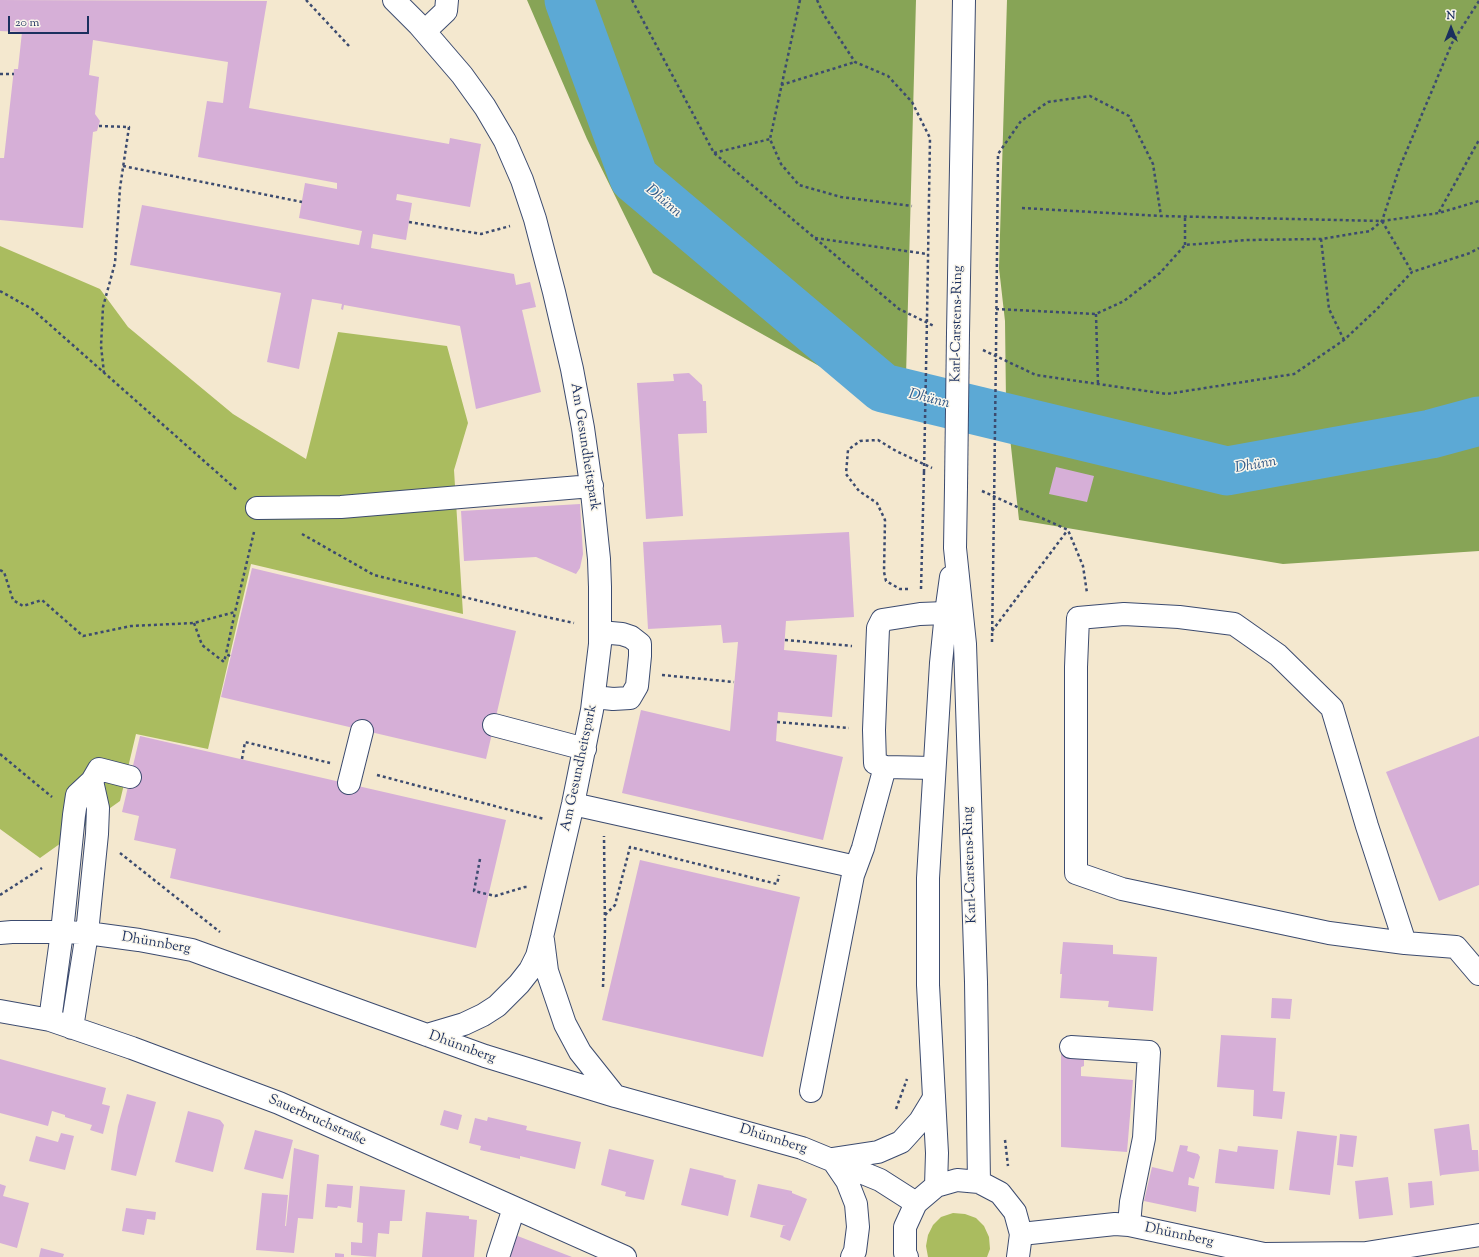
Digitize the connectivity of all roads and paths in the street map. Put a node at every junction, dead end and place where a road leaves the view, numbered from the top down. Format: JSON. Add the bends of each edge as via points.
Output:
{"nodes":[{"id":1,"x":306,"y":0,"type":"edge"},
{"id":2,"x":394,"y":0,"type":"edge"},
{"id":3,"x":447,"y":0,"type":"edge"},
{"id":4,"x":632,"y":0,"type":"edge"},
{"id":5,"x":800,"y":0,"type":"edge"},
{"id":6,"x":817,"y":0,"type":"edge"},
{"id":7,"x":964,"y":0,"type":"edge"},
{"id":8,"x":974,"y":0,"type":"edge"},
{"id":9,"x":1479,"y":0,"type":"edge"},
{"id":10,"x":425,"y":31,"type":"junction"},
{"id":11,"x":349,"y":46,"type":"dead end"},
{"id":12,"x":855,"y":62,"type":"junction"},
{"id":13,"x":0,"y":74,"type":"edge"},
{"id":14,"x":14,"y":74,"type":"dead end"},
{"id":15,"x":781,"y":85,"type":"junction"},
{"id":16,"x":99,"y":126,"type":"dead end"},
{"id":17,"x":770,"y":139,"type":"junction"},
{"id":18,"x":1479,"y":140,"type":"edge"},
{"id":19,"x":714,"y":153,"type":"junction"},
{"id":20,"x":123,"y":166,"type":"junction"},
{"id":21,"x":961,"y":195,"type":"junction"},
{"id":22,"x":1479,"y":201,"type":"edge"},
{"id":23,"x":302,"y":202,"type":"dead end"},
{"id":24,"x":912,"y":206,"type":"dead end"},
{"id":25,"x":1022,"y":208,"type":"dead end"},
{"id":26,"x":1439,"y":213,"type":"junction"},
{"id":27,"x":1161,"y":216,"type":"junction"},
{"id":28,"x":1185,"y":216,"type":"junction"},
{"id":29,"x":535,"y":219,"type":"junction"},
{"id":30,"x":1382,"y":221,"type":"junction"},
{"id":31,"x":409,"y":222,"type":"dead end"},
{"id":32,"x":815,"y":238,"type":"junction"},
{"id":33,"x":1321,"y":239,"type":"junction"},
{"id":34,"x":1184,"y":245,"type":"junction"},
{"id":35,"x":1479,"y":248,"type":"edge"},
{"id":36,"x":927,"y":254,"type":"junction"},
{"id":37,"x":1412,"y":272,"type":"junction"},
{"id":38,"x":899,"y":309,"type":"dead end"},
{"id":39,"x":996,"y":309,"type":"junction"},
{"id":40,"x":1096,"y":314,"type":"junction"},
{"id":41,"x":1344,"y":340,"type":"junction"},
{"id":42,"x":105,"y":373,"type":"dead end"},
{"id":43,"x":1036,"y":375,"type":"dead end"},
{"id":44,"x":1098,"y":384,"type":"junction"},
{"id":45,"x":937,"y":470,"type":"dead end"},
{"id":46,"x":924,"y":472,"type":"dead end"},
{"id":47,"x":592,"y":486,"type":"junction"},
{"id":48,"x":978,"y":490,"type":"dead end"},
{"id":49,"x":994,"y":506,"type":"dead end"},
{"id":50,"x":257,"y":508,"type":"joint"},
{"id":51,"x":1068,"y":530,"type":"junction"},
{"id":52,"x":955,"y":548,"type":"junction"},
{"id":53,"x":0,"y":570,"type":"edge"},
{"id":54,"x":921,"y":589,"type":"dead end"},
{"id":55,"x":235,"y":612,"type":"junction"},
{"id":56,"x":946,"y":613,"type":"junction"},
{"id":57,"x":1093,"y":617,"type":"junction"},
{"id":58,"x":194,"y":623,"type":"junction"},
{"id":59,"x":992,"y":631,"type":"dead end"},
{"id":60,"x":600,"y":632,"type":"junction"},
{"id":61,"x":784,"y":640,"type":"dead end"},
{"id":62,"x":877,"y":648,"type":"junction"},
{"id":63,"x":226,"y":654,"type":"junction"},
{"id":64,"x":230,"y":656,"type":"dead end"},
{"id":65,"x":639,"y":673,"type":"junction"},
{"id":66,"x":734,"y":682,"type":"dead end"},
{"id":67,"x":594,"y":697,"type":"junction"},
{"id":68,"x":777,"y":722,"type":"dead end"},
{"id":69,"x":494,"y":725,"type":"dead end"},
{"id":70,"x":874,"y":730,"type":"junction"},
{"id":71,"x":362,"y":731,"type":"dead end"},
{"id":72,"x":585,"y":750,"type":"junction"},
{"id":73,"x":0,"y":754,"type":"edge"},
{"id":74,"x":242,"y":759,"type":"dead end"},
{"id":75,"x":885,"y":767,"type":"junction"},
{"id":76,"x":934,"y":768,"type":"junction"},
{"id":77,"x":130,"y":776,"type":"dead end"},
{"id":78,"x":351,"y":776,"type":"junction"},
{"id":79,"x":92,"y":782,"type":"junction"},
{"id":80,"x":573,"y":804,"type":"junction"},
{"id":81,"x":604,"y":811,"type":"junction"},
{"id":82,"x":74,"y":815,"type":"junction"},
{"id":83,"x":568,"y":826,"type":"junction"},
{"id":84,"x":97,"y":834,"type":"junction"},
{"id":85,"x":70,"y":851,"type":"junction"},
{"id":86,"x":480,"y":859,"type":"dead end"},
{"id":87,"x":856,"y":867,"type":"junction"},
{"id":88,"x":780,"y":869,"type":"dead end"},
{"id":89,"x":552,"y":892,"type":"junction"},
{"id":90,"x":0,"y":895,"type":"edge"},
{"id":91,"x":605,"y":915,"type":"junction"},
{"id":92,"x":62,"y":932,"type":"junction"},
{"id":93,"x":0,"y":933,"type":"edge"},
{"id":94,"x":87,"y":933,"type":"junction"},
{"id":95,"x":225,"y":936,"type":"dead end"},
{"id":96,"x":542,"y":937,"type":"junction"},
{"id":97,"x":1405,"y":943,"type":"junction"},
{"id":98,"x":1479,"y":974,"type":"edge"},
{"id":99,"x":603,"y":987,"type":"dead end"},
{"id":100,"x":0,"y":1011,"type":"edge"},
{"id":101,"x":50,"y":1020,"type":"junction"},
{"id":102,"x":72,"y":1028,"type":"junction"},
{"id":103,"x":427,"y":1035,"type":"junction"},
{"id":104,"x":1071,"y":1048,"type":"dead end"},
{"id":105,"x":811,"y":1091,"type":"dead end"},
{"id":106,"x":614,"y":1096,"type":"junction"},
{"id":107,"x":934,"y":1098,"type":"junction"},
{"id":108,"x":832,"y":1159,"type":"junction"},
{"id":109,"x":979,"y":1182,"type":"junction"},
{"id":110,"x":936,"y":1186,"type":"junction"},
{"id":111,"x":916,"y":1203,"type":"junction"},
{"id":112,"x":514,"y":1208,"type":"junction"},
{"id":113,"x":1129,"y":1225,"type":"junction"},
{"id":114,"x":1021,"y":1234,"type":"junction"},
{"id":115,"x":1479,"y":1235,"type":"edge"},
{"id":116,"x":498,"y":1257,"type":"edge"},
{"id":117,"x":624,"y":1257,"type":"edge"},
{"id":118,"x":852,"y":1257,"type":"edge"},
{"id":119,"x":907,"y":1257,"type":"edge"},
{"id":120,"x":1018,"y":1257,"type":"edge"}],
"edges":[{"from":1,"to":11,"type":"path"},
{"from":2,"to":10,"type":"street","name":"Am Gesundheitspark"},
{"from":3,"to":10,"type":"street","via":[[446,11]]},
{"from":4,"to":19,"type":"path"},
{"from":5,"to":15,"type":"path"},
{"from":6,"to":12,"type":"path"},
{"from":7,"to":21,"type":"street","name":"Karl-Carstens-Ring"},
{"from":8,"to":21,"type":"street","name":"Karl-Carstens-Ring"},
{"from":9,"to":30,"type":"path","via":[[1452,43],[1399,169]]},
{"from":10,"to":29,"type":"street","name":"Am Gesundheitspark","via":[[462,75],[505,141]]},
{"from":12,"to":15,"type":"path"},
{"from":12,"to":36,"type":"path","via":[[888,76],[912,102],[930,138]]},
{"from":13,"to":14,"type":"path"},
{"from":15,"to":17,"type":"path"},
{"from":16,"to":20,"type":"path","via":[[129,127]]},
{"from":17,"to":19,"type":"path"},
{"from":17,"to":24,"type":"path","via":[[781,164],[799,185],[841,197]]},
{"from":18,"to":26,"type":"path"},
{"from":19,"to":32,"type":"path"},
{"from":20,"to":23,"type":"path"},
{"from":20,"to":42,"type":"path","via":[[115,264],[103,307],[101,346]]},
{"from":21,"to":52,"type":"street","name":"Karl-Carstens-Ring","bridge":true},
{"from":22,"to":26,"type":"path"},
{"from":25,"to":27,"type":"path"},
{"from":26,"to":30,"type":"path"},
{"from":27,"to":28,"type":"path"},
{"from":27,"to":39,"type":"path","via":[[1153,164],[1129,116],[1090,96],[1048,102],[1021,121],[998,154]]},
{"from":28,"to":30,"type":"path"},
{"from":28,"to":34,"type":"path"},
{"from":29,"to":31,"type":"path","via":[[481,234]]},
{"from":29,"to":47,"type":"street","name":"Am Gesundheitspark","via":[[572,369]]},
{"from":30,"to":33,"type":"path","via":[[1370,231]]},
{"from":30,"to":37,"type":"path"},
{"from":32,"to":36,"type":"path"},
{"from":32,"to":38,"type":"path"},
{"from":33,"to":34,"type":"path","via":[[1248,240]]},
{"from":33,"to":41,"type":"path","via":[[1329,310]]},
{"from":34,"to":40,"type":"path","via":[[1160,273],[1124,301]]},
{"from":35,"to":37,"type":"path"},
{"from":36,"to":46,"type":"path","bridge":true},
{"from":37,"to":41,"type":"path","via":[[1377,310]]},
{"from":39,"to":40,"type":"path"},
{"from":39,"to":49,"type":"path","bridge":true},
{"from":40,"to":44,"type":"path"},
{"from":41,"to":44,"type":"path","via":[[1294,374],[1168,394]]},
{"from":43,"to":44,"type":"path"},
{"from":45,"to":54,"type":"path","via":[[878,440],[860,441],[848,450],[846,474],[859,491],[877,503],[885,520],[886,581],[900,588]]},
{"from":47,"to":50,"type":"street","via":[[341,507]]},
{"from":47,"to":60,"type":"street","name":"Am Gesundheitspark","via":[[599,559]]},
{"from":48,"to":51,"type":"path"},
{"from":50,"to":55,"type":"path","via":[[253,540]]},
{"from":51,"to":57,"type":"path","via":[[1083,566]]},
{"from":51,"to":59,"type":"path"},
{"from":52,"to":56,"type":"street","name":"Karl-Carstens-Ring"},
{"from":52,"to":109,"type":"street","name":"Karl-Carstens-Ring","via":[[966,652]]},
{"from":53,"to":58,"type":"path","via":[[4,572],[13,600],[23,606],[42,600],[83,636],[131,626]]},
{"from":55,"to":58,"type":"path"},
{"from":55,"to":63,"type":"path"},
{"from":56,"to":62,"type":"street","via":[[882,620],[878,628]]},
{"from":56,"to":76,"type":"street","name":"Karl-Carstens-Ring"},
{"from":57,"to":97,"type":"street","via":[[1124,614],[1234,624],[1278,655],[1332,708]]},
{"from":57,"to":97,"type":"street","via":[[1078,618],[1076,874],[1122,889],[1286,924],[1329,933]]},
{"from":58,"to":63,"type":"path","via":[[202,645],[224,662]]},
{"from":60,"to":65,"type":"street","via":[[622,634],[640,644]]},
{"from":60,"to":67,"type":"street","name":"Am Gesundheitspark"},
{"from":61,"to":62,"type":"path"},
{"from":62,"to":70,"type":"street"},
{"from":63,"to":64,"type":"path"},
{"from":65,"to":66,"type":"path"},
{"from":65,"to":67,"type":"street","via":[[637,686],[630,698]]},
{"from":67,"to":72,"type":"street","name":"Am Gesundheitspark"},
{"from":68,"to":70,"type":"path"},
{"from":69,"to":72,"type":"street"},
{"from":70,"to":75,"type":"street","via":[[875,763]]},
{"from":71,"to":78,"type":"street"},
{"from":72,"to":80,"type":"street","name":"Am Gesundheitspark"},
{"from":73,"to":82,"type":"path"},
{"from":74,"to":78,"type":"path","via":[[245,742]]},
{"from":75,"to":76,"type":"street"},
{"from":75,"to":87,"type":"street"},
{"from":76,"to":107,"type":"street","name":"Karl-Carstens-Ring","via":[[928,878],[928,985]]},
{"from":77,"to":79,"type":"street","via":[[99,769]]},
{"from":78,"to":83,"type":"path"},
{"from":79,"to":82,"type":"street","via":[[77,795]]},
{"from":79,"to":84,"type":"street","via":[[98,808]]},
{"from":80,"to":81,"type":"street"},
{"from":80,"to":83,"type":"street","name":"Am Gesundheitspark"},
{"from":81,"to":87,"type":"street"},
{"from":81,"to":91,"type":"path"},
{"from":82,"to":85,"type":"street"},
{"from":83,"to":89,"type":"street","name":"Am Gesundheitspark"},
{"from":84,"to":94,"type":"street"},
{"from":84,"to":95,"type":"path"},
{"from":85,"to":90,"type":"path"},
{"from":85,"to":92,"type":"street"},
{"from":86,"to":89,"type":"path","via":[[474,892],[495,896],[525,886]]},
{"from":87,"to":105,"type":"street"},
{"from":88,"to":91,"type":"path","via":[[777,884],[630,847],[615,905]]},
{"from":89,"to":96,"type":"street","name":"Am Gesundheitspark"},
{"from":91,"to":99,"type":"path"},
{"from":92,"to":93,"type":"street","name":"Dhünnberg"},
{"from":92,"to":94,"type":"street","name":"Dhünnberg"},
{"from":92,"to":101,"type":"street"},
{"from":94,"to":102,"type":"street"},
{"from":94,"to":103,"type":"street","name":"Dhünnberg","via":[[192,950]]},
{"from":96,"to":103,"type":"street","name":"Am Gesundheitspark","via":[[530,970],[497,1006],[464,1024]]},
{"from":96,"to":106,"type":"street","name":"Am Gesundheitspark","via":[[548,971],[565,1024],[580,1052]]},
{"from":97,"to":98,"type":"street","via":[[1456,947]]},
{"from":100,"to":101,"type":"street","name":"Sauerbruchstraße"},
{"from":101,"to":102,"type":"street","name":"Sauerbruchstraße"},
{"from":102,"to":112,"type":"street","name":"Sauerbruchstraße","via":[[279,1103]]},
{"from":103,"to":106,"type":"street","name":"Dhünnberg"},
{"from":104,"to":113,"type":"street","via":[[1149,1052],[1144,1138],[1130,1202]]},
{"from":106,"to":108,"type":"street","name":"Dhünnberg","via":[[795,1146]]},
{"from":107,"to":108,"type":"street","via":[[920,1121],[901,1142],[878,1152]]},
{"from":107,"to":110,"type":"street","name":"Karl-Carstens-Ring"},
{"from":108,"to":111,"type":"street","name":"Dhünnberg","via":[[880,1180]]},
{"from":108,"to":118,"type":"street","via":[[856,1204],[858,1227]]},
{"from":109,"to":110,"type":"street","via":[[957,1180]]},
{"from":109,"to":114,"type":"street","via":[[1000,1193],[1005,1199],[1014,1212]]},
{"from":110,"to":111,"type":"street"},
{"from":111,"to":119,"type":"street","via":[[904,1227]]},
{"from":112,"to":116,"type":"street"},
{"from":112,"to":117,"type":"street","name":"Sauerbruchstraße"},
{"from":113,"to":114,"type":"street","name":"Dhünnberg","via":[[1115,1224]]},
{"from":113,"to":115,"type":"street","name":"Dhünnberg","via":[[1264,1254],[1366,1253]]},
{"from":114,"to":120,"type":"street"}]}
